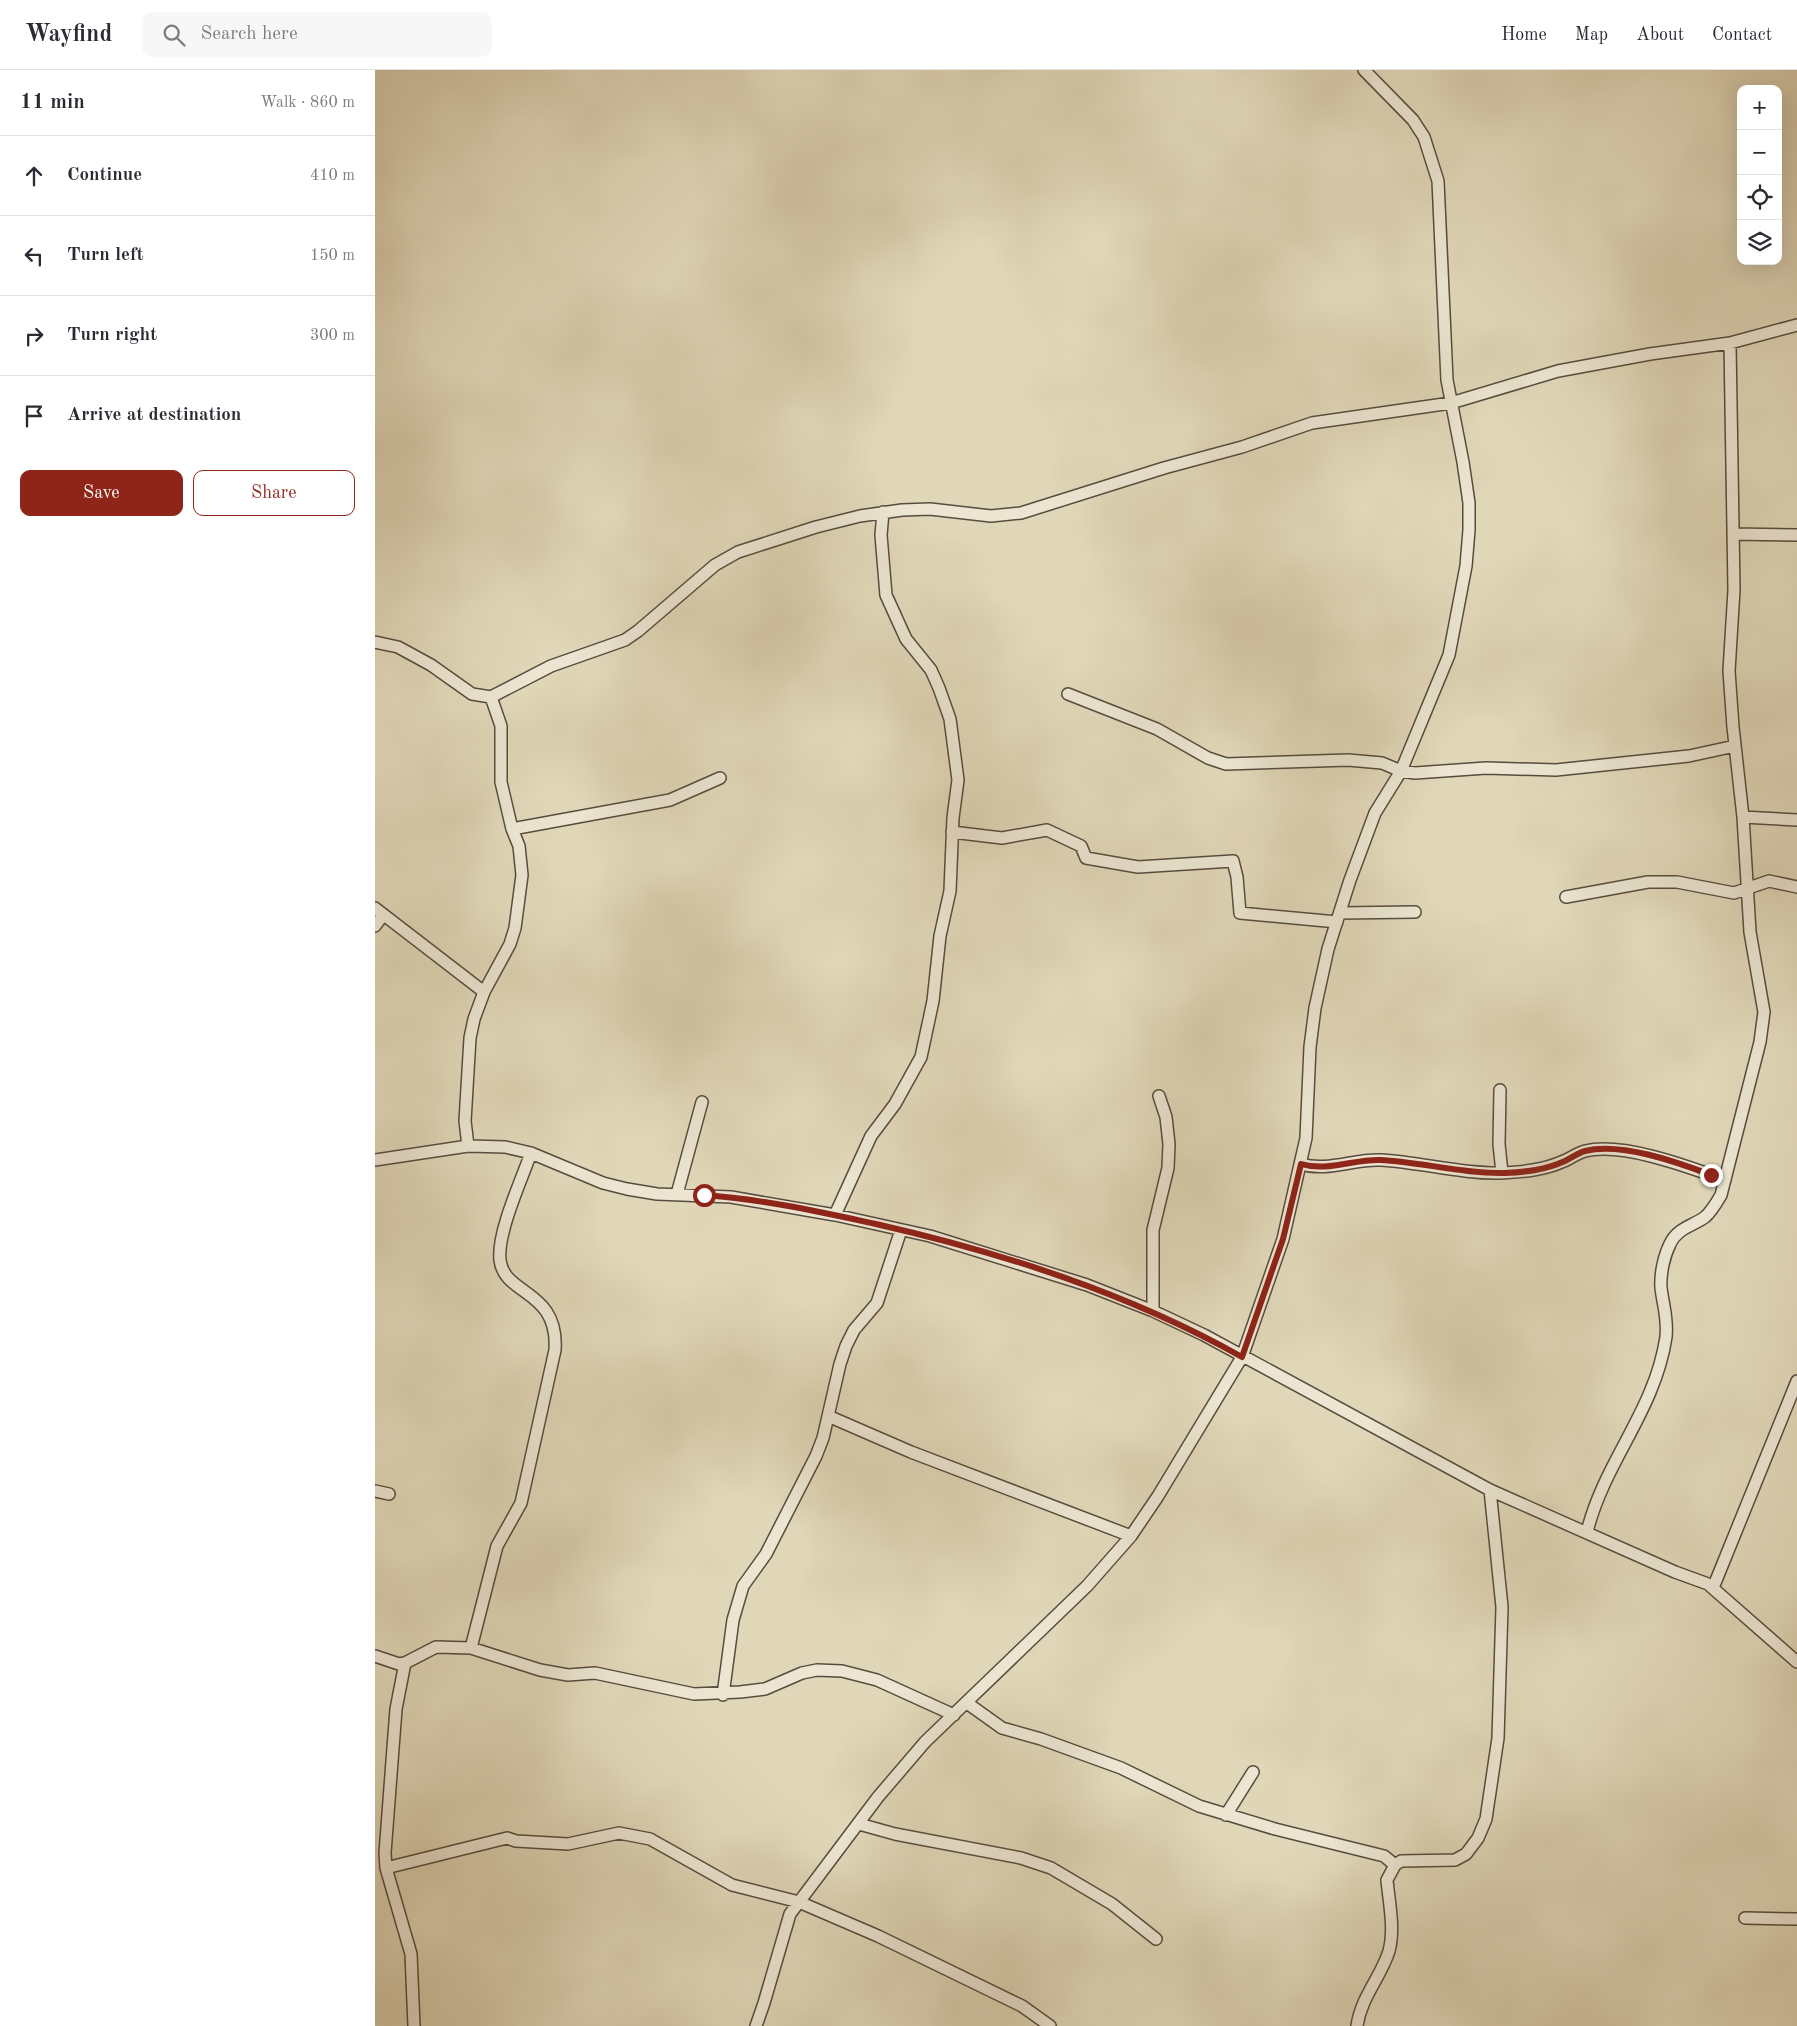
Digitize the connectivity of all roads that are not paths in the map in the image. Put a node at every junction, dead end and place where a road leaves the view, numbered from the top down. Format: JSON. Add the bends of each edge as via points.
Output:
{"nodes":[{"id":1,"x":1364,"y":70,"type":"edge"},
{"id":2,"x":1797,"y":325,"type":"edge"},
{"id":3,"x":1730,"y":343,"type":"junction"},
{"id":4,"x":1451,"y":403,"type":"junction"},
{"id":5,"x":883,"y":512,"type":"junction"},
{"id":6,"x":1733,"y":534,"type":"junction"},
{"id":7,"x":1797,"y":535,"type":"edge"},
{"id":8,"x":375,"y":642,"type":"edge"},
{"id":9,"x":1067,"y":694,"type":"dead end"},
{"id":10,"x":491,"y":697,"type":"junction"},
{"id":11,"x":1735,"y":746,"type":"junction"},
{"id":12,"x":1401,"y":771,"type":"junction"},
{"id":13,"x":720,"y":778,"type":"dead end"},
{"id":14,"x":1743,"y":817,"type":"junction"},
{"id":15,"x":1797,"y":820,"type":"edge"},
{"id":16,"x":512,"y":829,"type":"junction"},
{"id":17,"x":952,"y":832,"type":"junction"},
{"id":18,"x":1797,"y":887,"type":"edge"},
{"id":19,"x":1746,"y":888,"type":"junction"},
{"id":20,"x":1566,"y":897,"type":"dead end"},
{"id":21,"x":379,"y":911,"type":"edge"},
{"id":22,"x":1415,"y":912,"type":"dead end"},
{"id":23,"x":1338,"y":918,"type":"junction"},
{"id":24,"x":375,"y":926,"type":"edge"},
{"id":25,"x":484,"y":992,"type":"junction"},
{"id":26,"x":1500,"y":1090,"type":"dead end"},
{"id":27,"x":1159,"y":1096,"type":"dead end"},
{"id":28,"x":702,"y":1102,"type":"dead end"},
{"id":29,"x":468,"y":1146,"type":"junction"},
{"id":30,"x":531,"y":1153,"type":"junction"},
{"id":31,"x":375,"y":1160,"type":"edge"},
{"id":32,"x":1301,"y":1164,"type":"junction"},
{"id":33,"x":1502,"y":1173,"type":"junction"},
{"id":34,"x":1725,"y":1180,"type":"junction"},
{"id":35,"x":677,"y":1194,"type":"junction"},
{"id":36,"x":835,"y":1215,"type":"junction"},
{"id":37,"x":901,"y":1230,"type":"junction"},
{"id":38,"x":1153,"y":1311,"type":"junction"},
{"id":39,"x":1242,"y":1357,"type":"junction"},
{"id":40,"x":1797,"y":1381,"type":"edge"},
{"id":41,"x":828,"y":1416,"type":"junction"},
{"id":42,"x":1490,"y":1490,"type":"junction"},
{"id":43,"x":375,"y":1491,"type":"edge"},
{"id":44,"x":389,"y":1494,"type":"dead end"},
{"id":45,"x":1587,"y":1532,"type":"junction"},
{"id":46,"x":1131,"y":1536,"type":"junction"},
{"id":47,"x":1713,"y":1588,"type":"junction"},
{"id":48,"x":471,"y":1648,"type":"junction"},
{"id":49,"x":375,"y":1656,"type":"edge"},
{"id":50,"x":1797,"y":1662,"type":"edge"},
{"id":51,"x":405,"y":1663,"type":"junction"},
{"id":52,"x":723,"y":1695,"type":"junction"},
{"id":53,"x":967,"y":1703,"type":"junction"},
{"id":54,"x":954,"y":1715,"type":"junction"},
{"id":55,"x":1253,"y":1772,"type":"dead end"},
{"id":56,"x":1227,"y":1815,"type":"junction"},
{"id":57,"x":859,"y":1824,"type":"junction"},
{"id":58,"x":1395,"y":1865,"type":"junction"},
{"id":59,"x":386,"y":1868,"type":"junction"},
{"id":60,"x":799,"y":1902,"type":"junction"},
{"id":61,"x":1745,"y":1918,"type":"dead end"},
{"id":62,"x":1797,"y":1919,"type":"edge"},
{"id":63,"x":1156,"y":1939,"type":"dead end"},
{"id":64,"x":414,"y":2026,"type":"edge"},
{"id":65,"x":755,"y":2026,"type":"edge"},
{"id":66,"x":1050,"y":2026,"type":"edge"},
{"id":67,"x":1357,"y":2026,"type":"edge"}],
"edges":[{"from":1,"to":4,"type":"street","via":[[1421,131],[1438,181],[1442,309]]},
{"from":2,"to":3,"type":"street"},
{"from":3,"to":4,"type":"street","via":[[1558,371]]},
{"from":3,"to":6,"type":"street"},
{"from":4,"to":5,"type":"street","via":[[1312,423],[1242,447],[1007,516],[930,509]]},
{"from":4,"to":12,"type":"street","via":[[1469,503],[1466,566],[1449,655]]},
{"from":5,"to":10,"type":"street","via":[[816,527],[737,552],[715,565],[625,640],[551,666]]},
{"from":5,"to":17,"type":"street","via":[[881,535],[886,595],[906,639],[931,670],[950,719],[958,780]]},
{"from":6,"to":7,"type":"street"},
{"from":6,"to":11,"type":"street","via":[[1734,590],[1729,671]]},
{"from":8,"to":10,"type":"street","via":[[398,647],[472,694]]},
{"from":9,"to":12,"type":"street","via":[[1157,729],[1208,758],[1226,764],[1348,760],[1382,763]]},
{"from":10,"to":16,"type":"street","via":[[501,726],[501,782]]},
{"from":11,"to":12,"type":"street","via":[[1689,756],[1556,770]]},
{"from":11,"to":14,"type":"street"},
{"from":12,"to":23,"type":"street","via":[[1375,813]]},
{"from":13,"to":16,"type":"street","via":[[670,800]]},
{"from":14,"to":15,"type":"street"},
{"from":14,"to":19,"type":"street"},
{"from":16,"to":25,"type":"street","via":[[522,860],[515,928],[507,952]]},
{"from":17,"to":23,"type":"street","via":[[1002,838],[1047,830],[1081,846],[1086,858],[1138,867],[1233,861],[1240,913]]},
{"from":17,"to":36,"type":"street","via":[[950,891],[921,1057],[895,1104],[871,1136]]},
{"from":18,"to":19,"type":"street","via":[[1769,881]]},
{"from":19,"to":20,"type":"street","via":[[1734,893],[1677,882],[1648,882]]},
{"from":19,"to":34,"type":"street","via":[[1750,932],[1765,1012]]},
{"from":21,"to":24,"type":"street"},
{"from":21,"to":25,"type":"street"},
{"from":22,"to":23,"type":"street"},
{"from":23,"to":32,"type":"street","via":[[1315,1008],[1306,1138]]},
{"from":25,"to":29,"type":"street","via":[[470,1038],[465,1121]]},
{"from":26,"to":33,"type":"street"},
{"from":27,"to":38,"type":"street","via":[[1166,1117],[1169,1144],[1168,1168],[1153,1230]]},
{"from":28,"to":35,"type":"street"},
{"from":29,"to":30,"type":"street"},
{"from":29,"to":31,"type":"street"},
{"from":30,"to":35,"type":"street","via":[[603,1183],[657,1194]]},
{"from":30,"to":48,"type":"street","via":[[500,1242],[500,1260],[507,1277],[548,1312],[554,1327],[555,1350],[521,1503],[497,1546]]},
{"from":32,"to":33,"type":"street","via":[[1323,1167],[1378,1160]]},
{"from":32,"to":39,"type":"street","via":[[1283,1239]]},
{"from":33,"to":34,"type":"street","via":[[1545,1168],[1584,1151],[1605,1149],[1666,1160]]},
{"from":34,"to":45,"type":"street","via":[[1721,1196],[1705,1216],[1677,1233],[1670,1243],[1661,1287],[1667,1310],[1666,1336],[1656,1380],[1605,1483]]},
{"from":35,"to":36,"type":"street","via":[[731,1197]]},
{"from":36,"to":37,"type":"street"},
{"from":37,"to":38,"type":"street","via":[[1011,1260]]},
{"from":37,"to":41,"type":"street","via":[[877,1302],[854,1330],[846,1346]]},
{"from":38,"to":39,"type":"street"},
{"from":39,"to":42,"type":"street"},
{"from":39,"to":46,"type":"street"},
{"from":40,"to":47,"type":"street"},
{"from":41,"to":46,"type":"street","via":[[911,1452]]},
{"from":41,"to":52,"type":"street","via":[[816,1456],[795,1500],[740,1594],[733,1620]]},
{"from":42,"to":45,"type":"street"},
{"from":42,"to":58,"type":"street","via":[[1502,1607],[1498,1738],[1487,1819],[1466,1854],[1455,1860],[1409,1860]]},
{"from":43,"to":44,"type":"street"},
{"from":45,"to":47,"type":"street"},
{"from":46,"to":53,"type":"street","via":[[1067,1606]]},
{"from":47,"to":50,"type":"street"},
{"from":48,"to":51,"type":"street","via":[[436,1647]]},
{"from":48,"to":52,"type":"street","via":[[540,1670],[568,1675],[595,1672],[694,1694]]},
{"from":49,"to":51,"type":"street"},
{"from":51,"to":59,"type":"street","via":[[396,1709]]},
{"from":52,"to":54,"type":"street","via":[[765,1688],[817,1670],[842,1671],[877,1680]]},
{"from":53,"to":54,"type":"street"},
{"from":53,"to":56,"type":"street","via":[[1002,1728],[1121,1768],[1199,1806]]},
{"from":54,"to":57,"type":"street","via":[[925,1742]]},
{"from":55,"to":56,"type":"street"},
{"from":56,"to":58,"type":"street","via":[[1384,1856]]},
{"from":57,"to":60,"type":"street"},
{"from":57,"to":63,"type":"street","via":[[1021,1858],[1051,1868],[1112,1904]]},
{"from":58,"to":67,"type":"street","via":[[1387,1880],[1391,1933],[1389,1951],[1365,1996]]},
{"from":59,"to":60,"type":"street","via":[[507,1838],[568,1844],[619,1833],[651,1839],[732,1884]]},
{"from":59,"to":64,"type":"street","via":[[411,1954]]},
{"from":60,"to":65,"type":"street","via":[[785,1926],[765,2003]]},
{"from":60,"to":66,"type":"street","via":[[878,1936],[1021,2006]]},
{"from":61,"to":62,"type":"street"}]}
